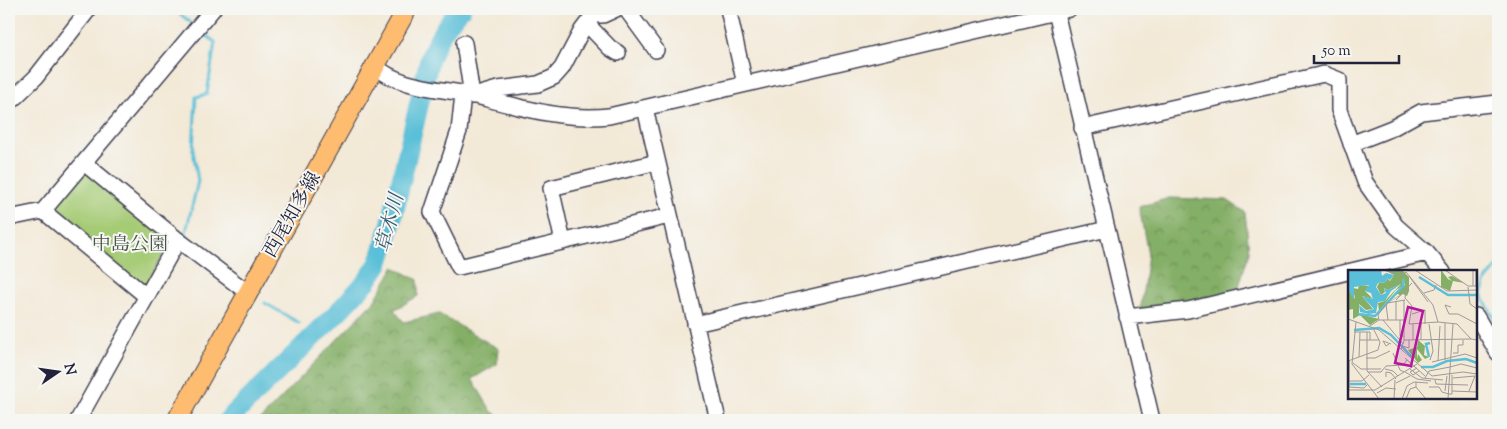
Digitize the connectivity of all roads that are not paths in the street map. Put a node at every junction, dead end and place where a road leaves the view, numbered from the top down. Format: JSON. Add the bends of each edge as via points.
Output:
{"nodes":[{"id":1,"x":89,"y":9,"type":"edge"},
{"id":2,"x":212,"y":9,"type":"edge"},
{"id":3,"x":407,"y":9,"type":"edge"},
{"id":4,"x":616,"y":9,"type":"edge"},
{"id":5,"x":626,"y":9,"type":"edge"},
{"id":6,"x":728,"y":9,"type":"edge"},
{"id":7,"x":1062,"y":10,"type":"edge"},
{"id":8,"x":593,"y":16,"type":"edge"},
{"id":9,"x":464,"y":43,"type":"dead end"},
{"id":10,"x":656,"y":50,"type":"dead end"},
{"id":11,"x":618,"y":53,"type":"dead end"},
{"id":12,"x":374,"y":65,"type":"junction"},
{"id":13,"x":745,"y":84,"type":"junction"},
{"id":14,"x":470,"y":95,"type":"junction"},
{"id":15,"x":1498,"y":103,"type":"edge"},
{"id":16,"x":9,"y":104,"type":"edge"},
{"id":17,"x":645,"y":108,"type":"junction"},
{"id":18,"x":1082,"y":128,"type":"junction"},
{"id":19,"x":1352,"y":144,"type":"junction"},
{"id":20,"x":657,"y":162,"type":"junction"},
{"id":21,"x":84,"y":163,"type":"junction"},
{"id":22,"x":43,"y":211,"type":"junction"},
{"id":23,"x":670,"y":216,"type":"junction"},
{"id":24,"x":9,"y":218,"type":"edge"},
{"id":25,"x":1107,"y":229,"type":"junction"},
{"id":26,"x":178,"y":240,"type":"junction"},
{"id":27,"x":563,"y":242,"type":"junction"},
{"id":28,"x":1427,"y":252,"type":"junction"},
{"id":29,"x":1353,"y":270,"type":"edge"},
{"id":30,"x":1441,"y":270,"type":"edge"},
{"id":31,"x":1348,"y":271,"type":"edge"},
{"id":32,"x":247,"y":292,"type":"junction"},
{"id":33,"x":146,"y":296,"type":"junction"},
{"id":34,"x":1127,"y":318,"type":"junction"},
{"id":35,"x":1477,"y":318,"type":"edge"},
{"id":36,"x":695,"y":324,"type":"junction"},
{"id":37,"x":1498,"y":353,"type":"edge"},
{"id":38,"x":78,"y":420,"type":"edge"},
{"id":39,"x":177,"y":420,"type":"edge"},
{"id":40,"x":718,"y":420,"type":"edge"},
{"id":41,"x":1152,"y":420,"type":"edge"}],
"edges":[{"from":1,"to":16,"type":"street","via":[[36,77]]},
{"from":2,"to":21,"type":"street"},
{"from":3,"to":12,"type":"main road","name":"西尾知多線"},
{"from":4,"to":8,"type":"street"},
{"from":5,"to":10,"type":"street"},
{"from":6,"to":13,"type":"street"},
{"from":7,"to":13,"type":"street"},
{"from":7,"to":18,"type":"street"},
{"from":8,"to":11,"type":"street","via":[[610,48]]},
{"from":8,"to":14,"type":"street","via":[[554,77],[538,84]]},
{"from":9,"to":14,"type":"street"},
{"from":12,"to":14,"type":"street","via":[[384,74],[408,83]]},
{"from":12,"to":32,"type":"main road","name":"西尾知多線"},
{"from":13,"to":17,"type":"street"},
{"from":14,"to":17,"type":"street","via":[[499,104],[587,118]]},
{"from":14,"to":27,"type":"street","via":[[432,212],[459,267]]},
{"from":15,"to":19,"type":"street","via":[[1421,112]]},
{"from":17,"to":20,"type":"street"},
{"from":18,"to":19,"type":"street","via":[[1324,74],[1339,80],[1338,110]]},
{"from":18,"to":25,"type":"street"},
{"from":19,"to":28,"type":"street","via":[[1373,196],[1396,226]]},
{"from":20,"to":23,"type":"street"},
{"from":20,"to":27,"type":"street","via":[[551,188]]},
{"from":21,"to":22,"type":"street"},
{"from":21,"to":26,"type":"street"},
{"from":22,"to":24,"type":"street"},
{"from":22,"to":33,"type":"street"},
{"from":23,"to":27,"type":"street"},
{"from":23,"to":36,"type":"street"},
{"from":25,"to":34,"type":"street"},
{"from":25,"to":36,"type":"street"},
{"from":26,"to":32,"type":"street"},
{"from":26,"to":33,"type":"street"},
{"from":28,"to":29,"type":"street"},
{"from":28,"to":30,"type":"street"},
{"from":31,"to":34,"type":"street","via":[[1188,310]]},
{"from":32,"to":39,"type":"main road","name":"西尾知多線"},
{"from":33,"to":38,"type":"street"},
{"from":34,"to":41,"type":"street"},
{"from":35,"to":37,"type":"street"},
{"from":36,"to":40,"type":"street"}]}
